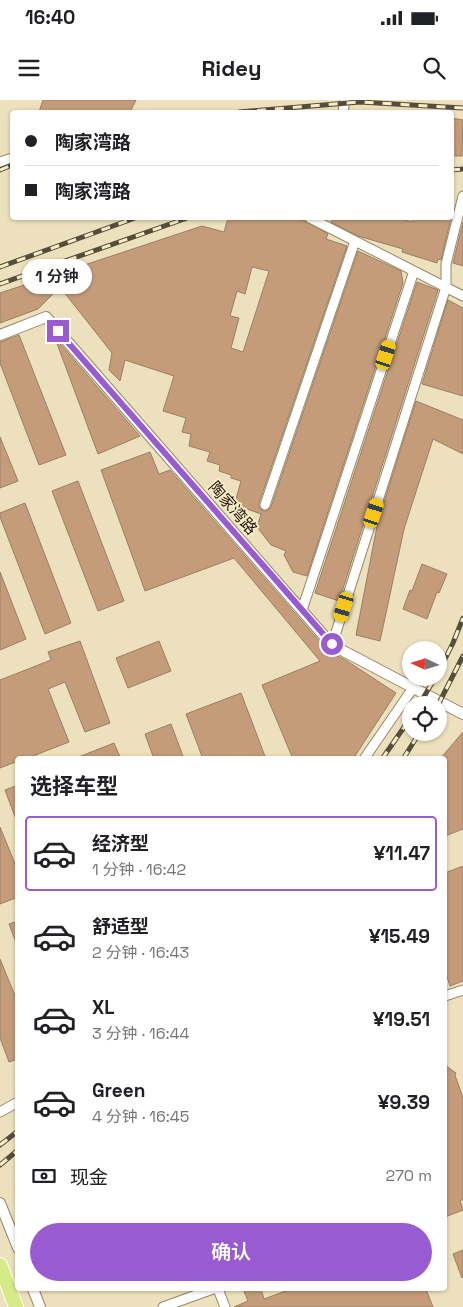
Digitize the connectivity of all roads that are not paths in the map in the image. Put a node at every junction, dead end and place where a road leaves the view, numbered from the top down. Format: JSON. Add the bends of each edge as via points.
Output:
{"nodes":[{"id":1,"x":463,"y":196,"type":"edge"},
{"id":2,"x":318,"y":220,"type":"edge"},
{"id":3,"x":356,"y":241,"type":"junction"},
{"id":4,"x":414,"y":271,"type":"junction"},
{"id":5,"x":446,"y":287,"type":"junction"},
{"id":6,"x":463,"y":296,"type":"edge"},
{"id":7,"x":0,"y":335,"type":"edge"},
{"id":8,"x":265,"y":505,"type":"dead end"},
{"id":9,"x":302,"y":610,"type":"junction"},
{"id":10,"x":332,"y":644,"type":"junction"},
{"id":11,"x":413,"y":688,"type":"junction"},
{"id":12,"x":463,"y":714,"type":"edge"},
{"id":13,"x":366,"y":756,"type":"edge"},
{"id":14,"x":463,"y":990,"type":"edge"},
{"id":15,"x":447,"y":995,"type":"edge"},
{"id":16,"x":15,"y":1104,"type":"edge"},
{"id":17,"x":0,"y":1112,"type":"edge"},
{"id":18,"x":0,"y":1203,"type":"edge"},
{"id":19,"x":15,"y":1240,"type":"edge"},
{"id":20,"x":0,"y":1265,"type":"edge"},
{"id":21,"x":34,"y":1291,"type":"edge"},
{"id":22,"x":207,"y":1291,"type":"edge"},
{"id":23,"x":219,"y":1291,"type":"edge"},
{"id":24,"x":16,"y":1307,"type":"edge"},
{"id":25,"x":40,"y":1307,"type":"edge"},
{"id":26,"x":163,"y":1307,"type":"edge"},
{"id":27,"x":225,"y":1307,"type":"edge"}],
"edges":[{"from":1,"to":5,"type":"street","via":[[446,264]]},
{"from":2,"to":3,"type":"street"},
{"from":3,"to":4,"type":"street"},
{"from":3,"to":8,"type":"street"},
{"from":4,"to":5,"type":"street"},
{"from":4,"to":9,"type":"street"},
{"from":5,"to":6,"type":"street"},
{"from":5,"to":10,"type":"street"},
{"from":7,"to":9,"type":"street","name":"陶家湾路","via":[[46,318]]},
{"from":9,"to":10,"type":"street","name":"陶家湾路"},
{"from":10,"to":11,"type":"street","name":"陶家湾路"},
{"from":11,"to":12,"type":"street","name":"陶家湾路"},
{"from":11,"to":13,"type":"street"},
{"from":14,"to":15,"type":"street"},
{"from":16,"to":17,"type":"street"},
{"from":18,"to":19,"type":"street"},
{"from":20,"to":24,"type":"highway"},
{"from":21,"to":25,"type":"street"},
{"from":22,"to":26,"type":"street"},
{"from":23,"to":27,"type":"street"}]}
